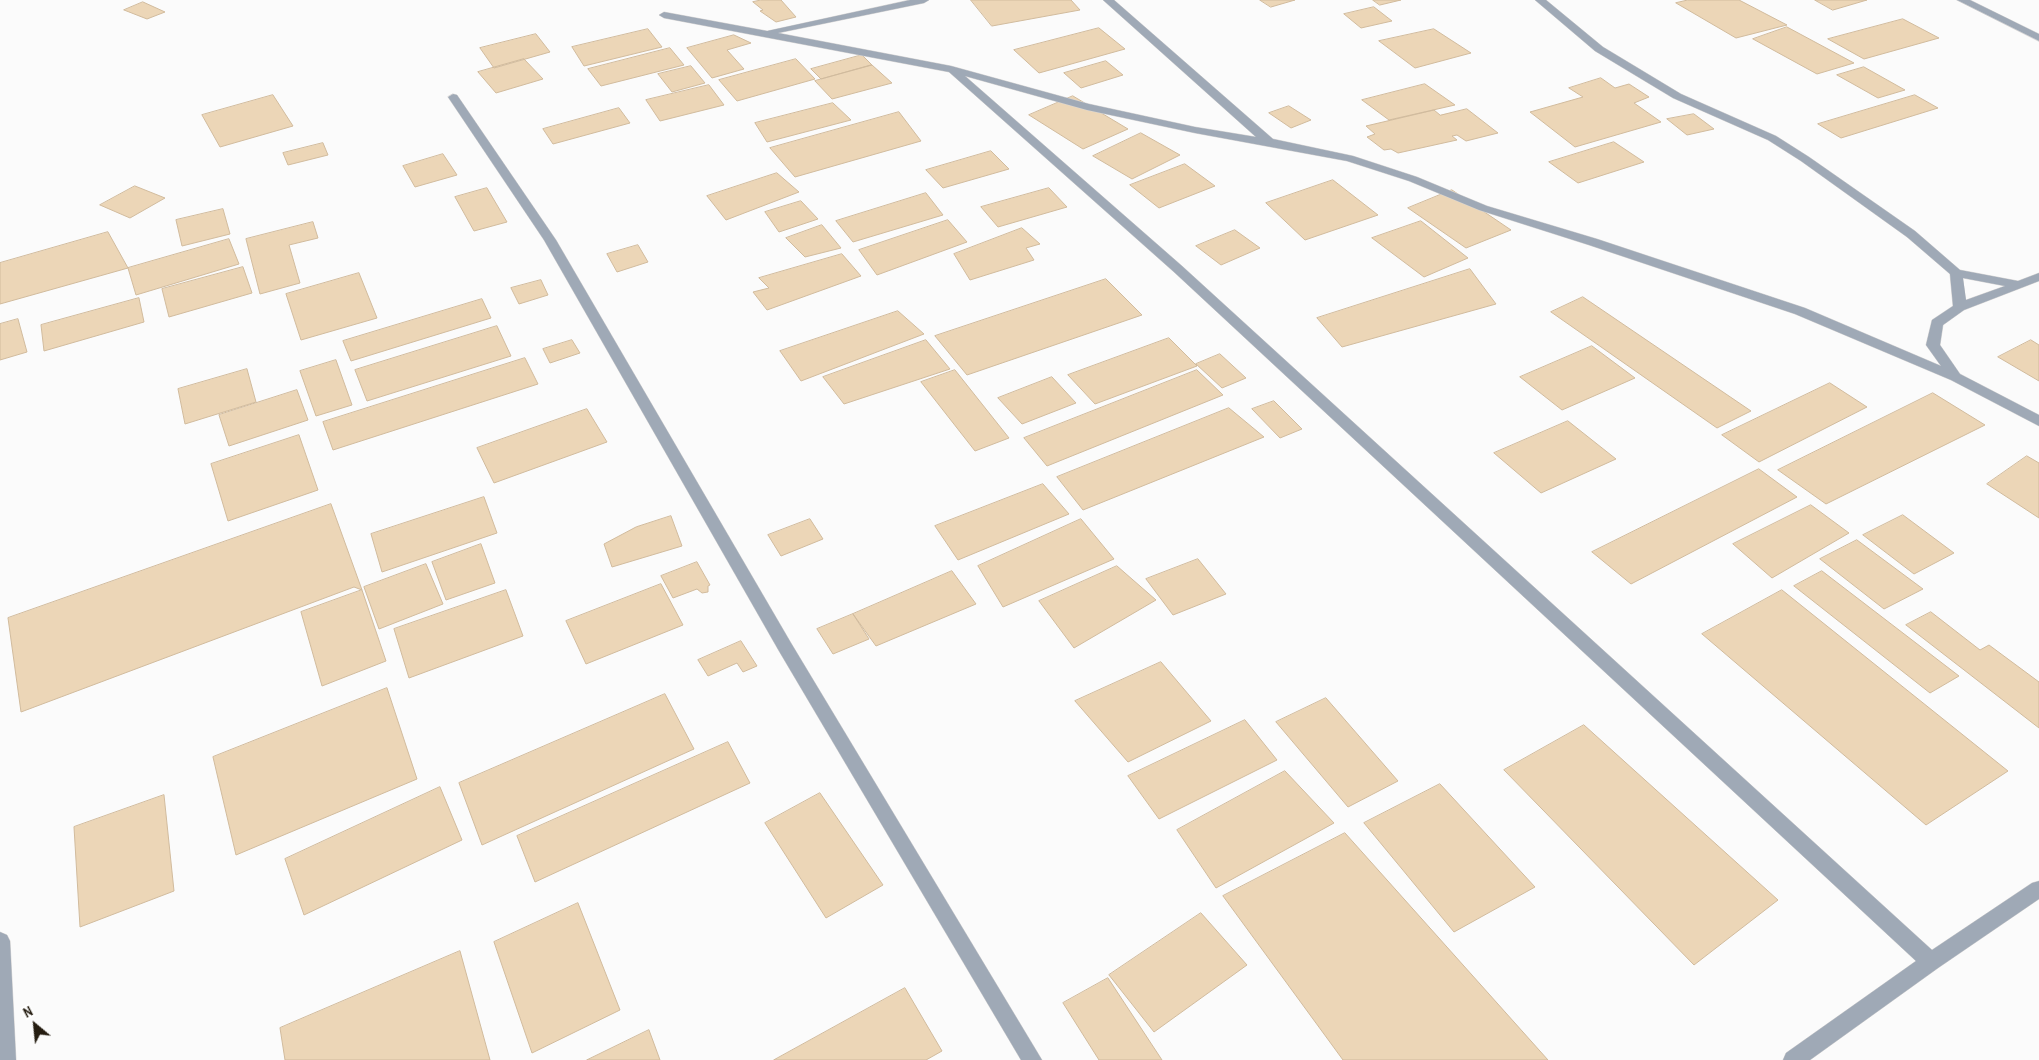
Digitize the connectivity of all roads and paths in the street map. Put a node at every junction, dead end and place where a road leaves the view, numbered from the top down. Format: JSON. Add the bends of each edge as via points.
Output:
{"nodes":[{"id":1,"x":924,"y":0,"type":"edge"},
{"id":2,"x":1108,"y":0,"type":"edge"},
{"id":3,"x":1540,"y":0,"type":"edge"},
{"id":4,"x":1962,"y":0,"type":"edge"},
{"id":5,"x":664,"y":15,"type":"dead end"},
{"id":6,"x":764,"y":34,"type":"junction"},
{"id":7,"x":2039,"y":38,"type":"edge"},
{"id":8,"x":951,"y":69,"type":"junction"},
{"id":9,"x":453,"y":96,"type":"dead end"},
{"id":10,"x":1269,"y":142,"type":"junction"},
{"id":11,"x":1956,"y":273,"type":"junction"},
{"id":12,"x":2039,"y":277,"type":"edge"},
{"id":13,"x":2017,"y":284,"type":"junction"},
{"id":14,"x":1960,"y":307,"type":"junction"},
{"id":15,"x":1956,"y":377,"type":"junction"},
{"id":16,"x":2039,"y":421,"type":"edge"},
{"id":17,"x":2039,"y":889,"type":"edge"},
{"id":18,"x":0,"y":941,"type":"edge"},
{"id":19,"x":1931,"y":962,"type":"junction"},
{"id":20,"x":6,"y":1060,"type":"edge"},
{"id":21,"x":1032,"y":1060,"type":"edge"},
{"id":22,"x":1792,"y":1060,"type":"edge"}],
"edges":[{"from":1,"to":6,"type":"street"},
{"from":2,"to":10,"type":"street"},
{"from":3,"to":11,"type":"street","via":[[1599,49],[1661,87],[1772,138],[1805,159],[1911,234]]},
{"from":4,"to":7,"type":"street"},
{"from":5,"to":6,"type":"street"},
{"from":6,"to":8,"type":"street"},
{"from":8,"to":10,"type":"street","via":[[1087,107]]},
{"from":8,"to":19,"type":"street","via":[[1178,269]]},
{"from":9,"to":21,"type":"street","via":[[550,240],[785,647]]},
{"from":10,"to":15,"type":"street","via":[[1349,158],[1413,179],[1483,208],[1800,311]]},
{"from":11,"to":13,"type":"street"},
{"from":11,"to":14,"type":"street"},
{"from":12,"to":13,"type":"street"},
{"from":13,"to":14,"type":"street"},
{"from":14,"to":15,"type":"street","via":[[1937,323],[1933,345]]},
{"from":15,"to":16,"type":"street"},
{"from":17,"to":19,"type":"street"},
{"from":18,"to":20,"type":"street"},
{"from":19,"to":22,"type":"street"}]}
